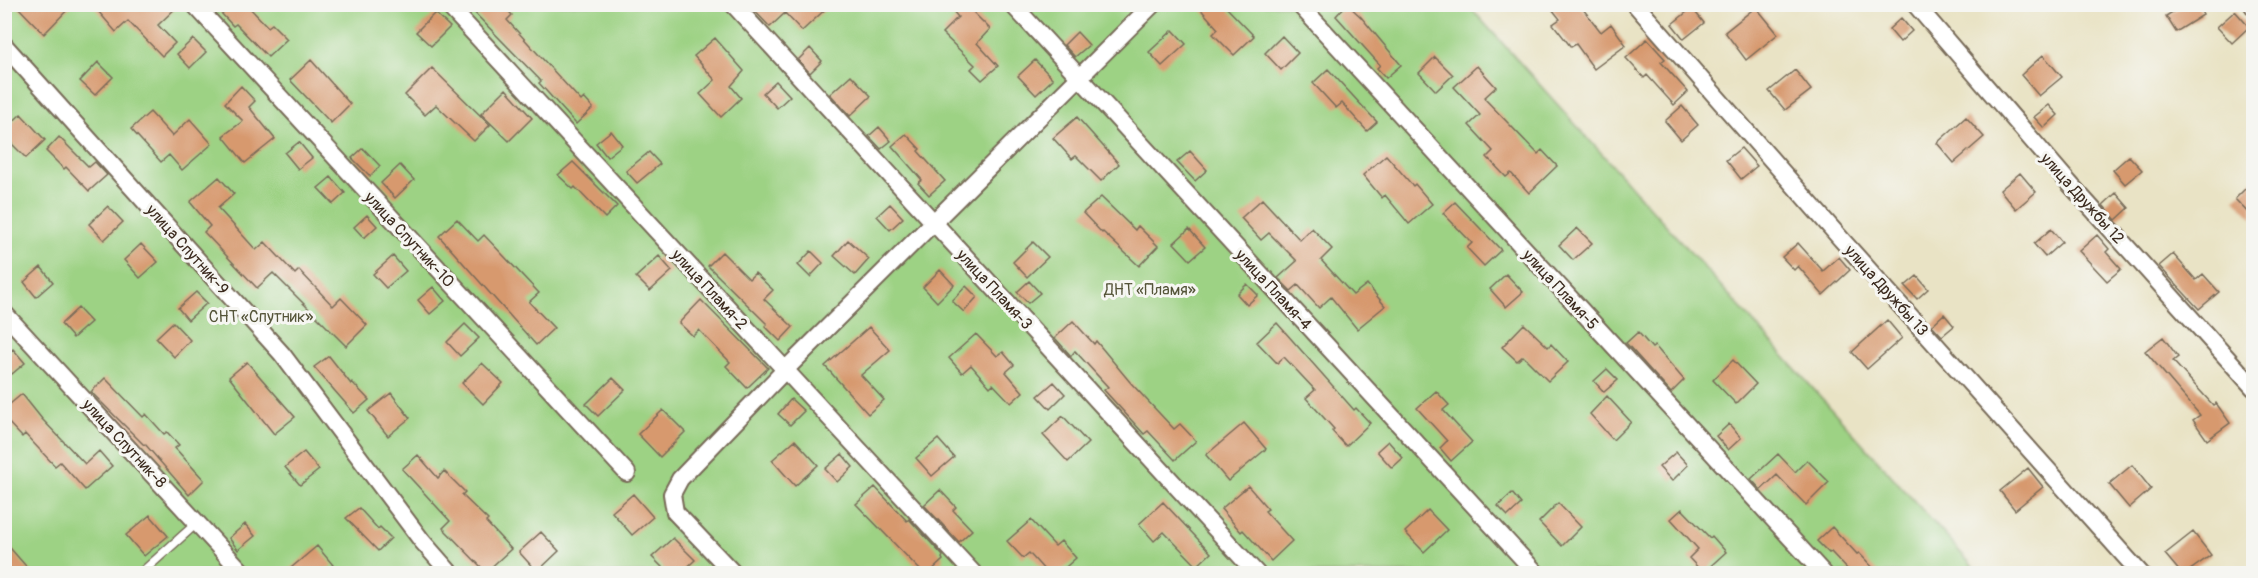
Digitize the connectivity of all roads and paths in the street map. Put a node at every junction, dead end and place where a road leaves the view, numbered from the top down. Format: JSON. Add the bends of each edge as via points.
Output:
{"nodes":[{"id":1,"x":194,"y":4,"type":"edge"},
{"id":2,"x":447,"y":4,"type":"edge"},
{"id":3,"x":733,"y":4,"type":"edge"},
{"id":4,"x":1012,"y":4,"type":"edge"},
{"id":5,"x":1153,"y":4,"type":"edge"},
{"id":6,"x":1299,"y":4,"type":"edge"},
{"id":7,"x":1635,"y":4,"type":"edge"},
{"id":8,"x":1916,"y":4,"type":"edge"},
{"id":9,"x":4,"y":45,"type":"edge"},
{"id":10,"x":1078,"y":76,"type":"junction"},
{"id":11,"x":934,"y":222,"type":"junction"},
{"id":12,"x":4,"y":313,"type":"edge"},
{"id":13,"x":785,"y":370,"type":"junction"},
{"id":14,"x":2253,"y":388,"type":"edge"},
{"id":15,"x":627,"y":473,"type":"dead end"},
{"id":16,"x":198,"y":522,"type":"junction"},
{"id":17,"x":141,"y":573,"type":"edge"},
{"id":18,"x":244,"y":573,"type":"edge"},
{"id":19,"x":452,"y":573,"type":"edge"},
{"id":20,"x":734,"y":573,"type":"edge"},
{"id":21,"x":974,"y":573,"type":"edge"},
{"id":22,"x":1257,"y":573,"type":"edge"},
{"id":23,"x":1537,"y":573,"type":"edge"},
{"id":24,"x":1824,"y":573,"type":"edge"},
{"id":25,"x":2141,"y":573,"type":"edge"}],
"edges":[{"from":1,"to":15,"type":"street","name":"улица Спутник-10"},
{"from":2,"to":13,"type":"street","name":"улица Пламя-2"},
{"from":3,"to":11,"type":"street","name":"улица Пламя-3"},
{"from":4,"to":10,"type":"street","name":"улица Пламя-4"},
{"from":5,"to":10,"type":"street"},
{"from":6,"to":24,"type":"street","name":"улица Пламя-5"},
{"from":7,"to":25,"type":"street","name":"улица Дружбы 13"},
{"from":8,"to":14,"type":"street","name":"улица Дружбы 12"},
{"from":9,"to":19,"type":"street","name":"улица Спутник-9","via":[[282,354],[422,541]]},
{"from":10,"to":11,"type":"street"},
{"from":10,"to":23,"type":"street","name":"улица Пламя-4"},
{"from":11,"to":13,"type":"street"},
{"from":11,"to":22,"type":"street","name":"улица Пламя-3"},
{"from":12,"to":16,"type":"street","name":"улица Спутник-8"},
{"from":13,"to":20,"type":"street","via":[[680,479],[672,494],[675,512]]},
{"from":13,"to":21,"type":"street","name":"улица Пламя-2"},
{"from":16,"to":17,"type":"lane"},
{"from":16,"to":18,"type":"street","name":"улица Спутник-8"}]}
